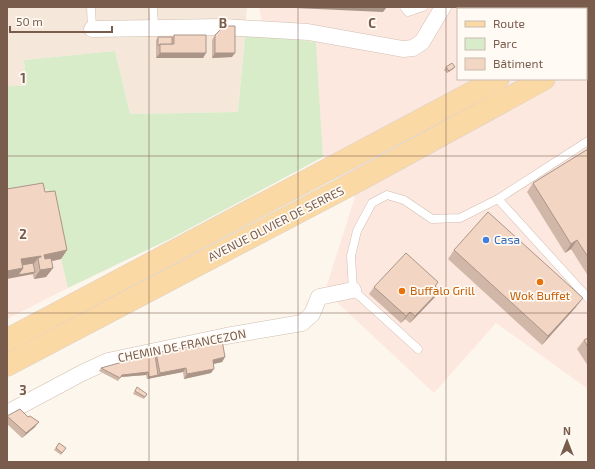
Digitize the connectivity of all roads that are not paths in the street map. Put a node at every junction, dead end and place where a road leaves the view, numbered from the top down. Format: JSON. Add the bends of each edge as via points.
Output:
{"nodes":[{"id":1,"x":91,"y":7,"type":"edge"},
{"id":2,"x":153,"y":7,"type":"edge"},
{"id":3,"x":404,"y":7,"type":"edge"},
{"id":4,"x":423,"y":7,"type":"edge"},
{"id":5,"x":443,"y":7,"type":"edge"},
{"id":6,"x":154,"y":28,"type":"junction"},
{"id":7,"x":92,"y":29,"type":"joint"},
{"id":8,"x":496,"y":80,"type":"edge"},
{"id":9,"x":542,"y":80,"type":"edge"},
{"id":10,"x":588,"y":141,"type":"edge"},
{"id":11,"x":498,"y":198,"type":"junction"},
{"id":12,"x":353,"y":290,"type":"junction"},
{"id":13,"x":588,"y":298,"type":"edge"},
{"id":14,"x":7,"y":340,"type":"edge"},
{"id":15,"x":418,"y":349,"type":"dead end"},
{"id":16,"x":7,"y":365,"type":"edge"},
{"id":17,"x":7,"y":413,"type":"edge"}],
"edges":[{"from":1,"to":7,"type":"lane"},
{"from":2,"to":6,"type":"lane"},
{"from":3,"to":4,"type":"lane","via":[[408,12]]},
{"from":5,"to":6,"type":"street","via":[[422,42],[413,48],[403,50],[308,32],[223,27]]},
{"from":6,"to":7,"type":"street"},
{"from":8,"to":14,"type":"main road","name":"AVENUE OLIVIER DE SERRES"},
{"from":9,"to":16,"type":"main road","name":"AVENUE OLIVIER DE SERRES","via":[[361,180]]},
{"from":10,"to":11,"type":"lane"},
{"from":11,"to":12,"type":"lane","via":[[460,218],[432,219],[404,200],[387,195],[372,203],[357,231],[351,256]]},
{"from":11,"to":13,"type":"lane"},
{"from":12,"to":15,"type":"lane"},
{"from":12,"to":17,"type":"street","name":"CHEMIN DE FRANCEZON","via":[[319,297],[312,314],[302,323],[108,361]]}]}
